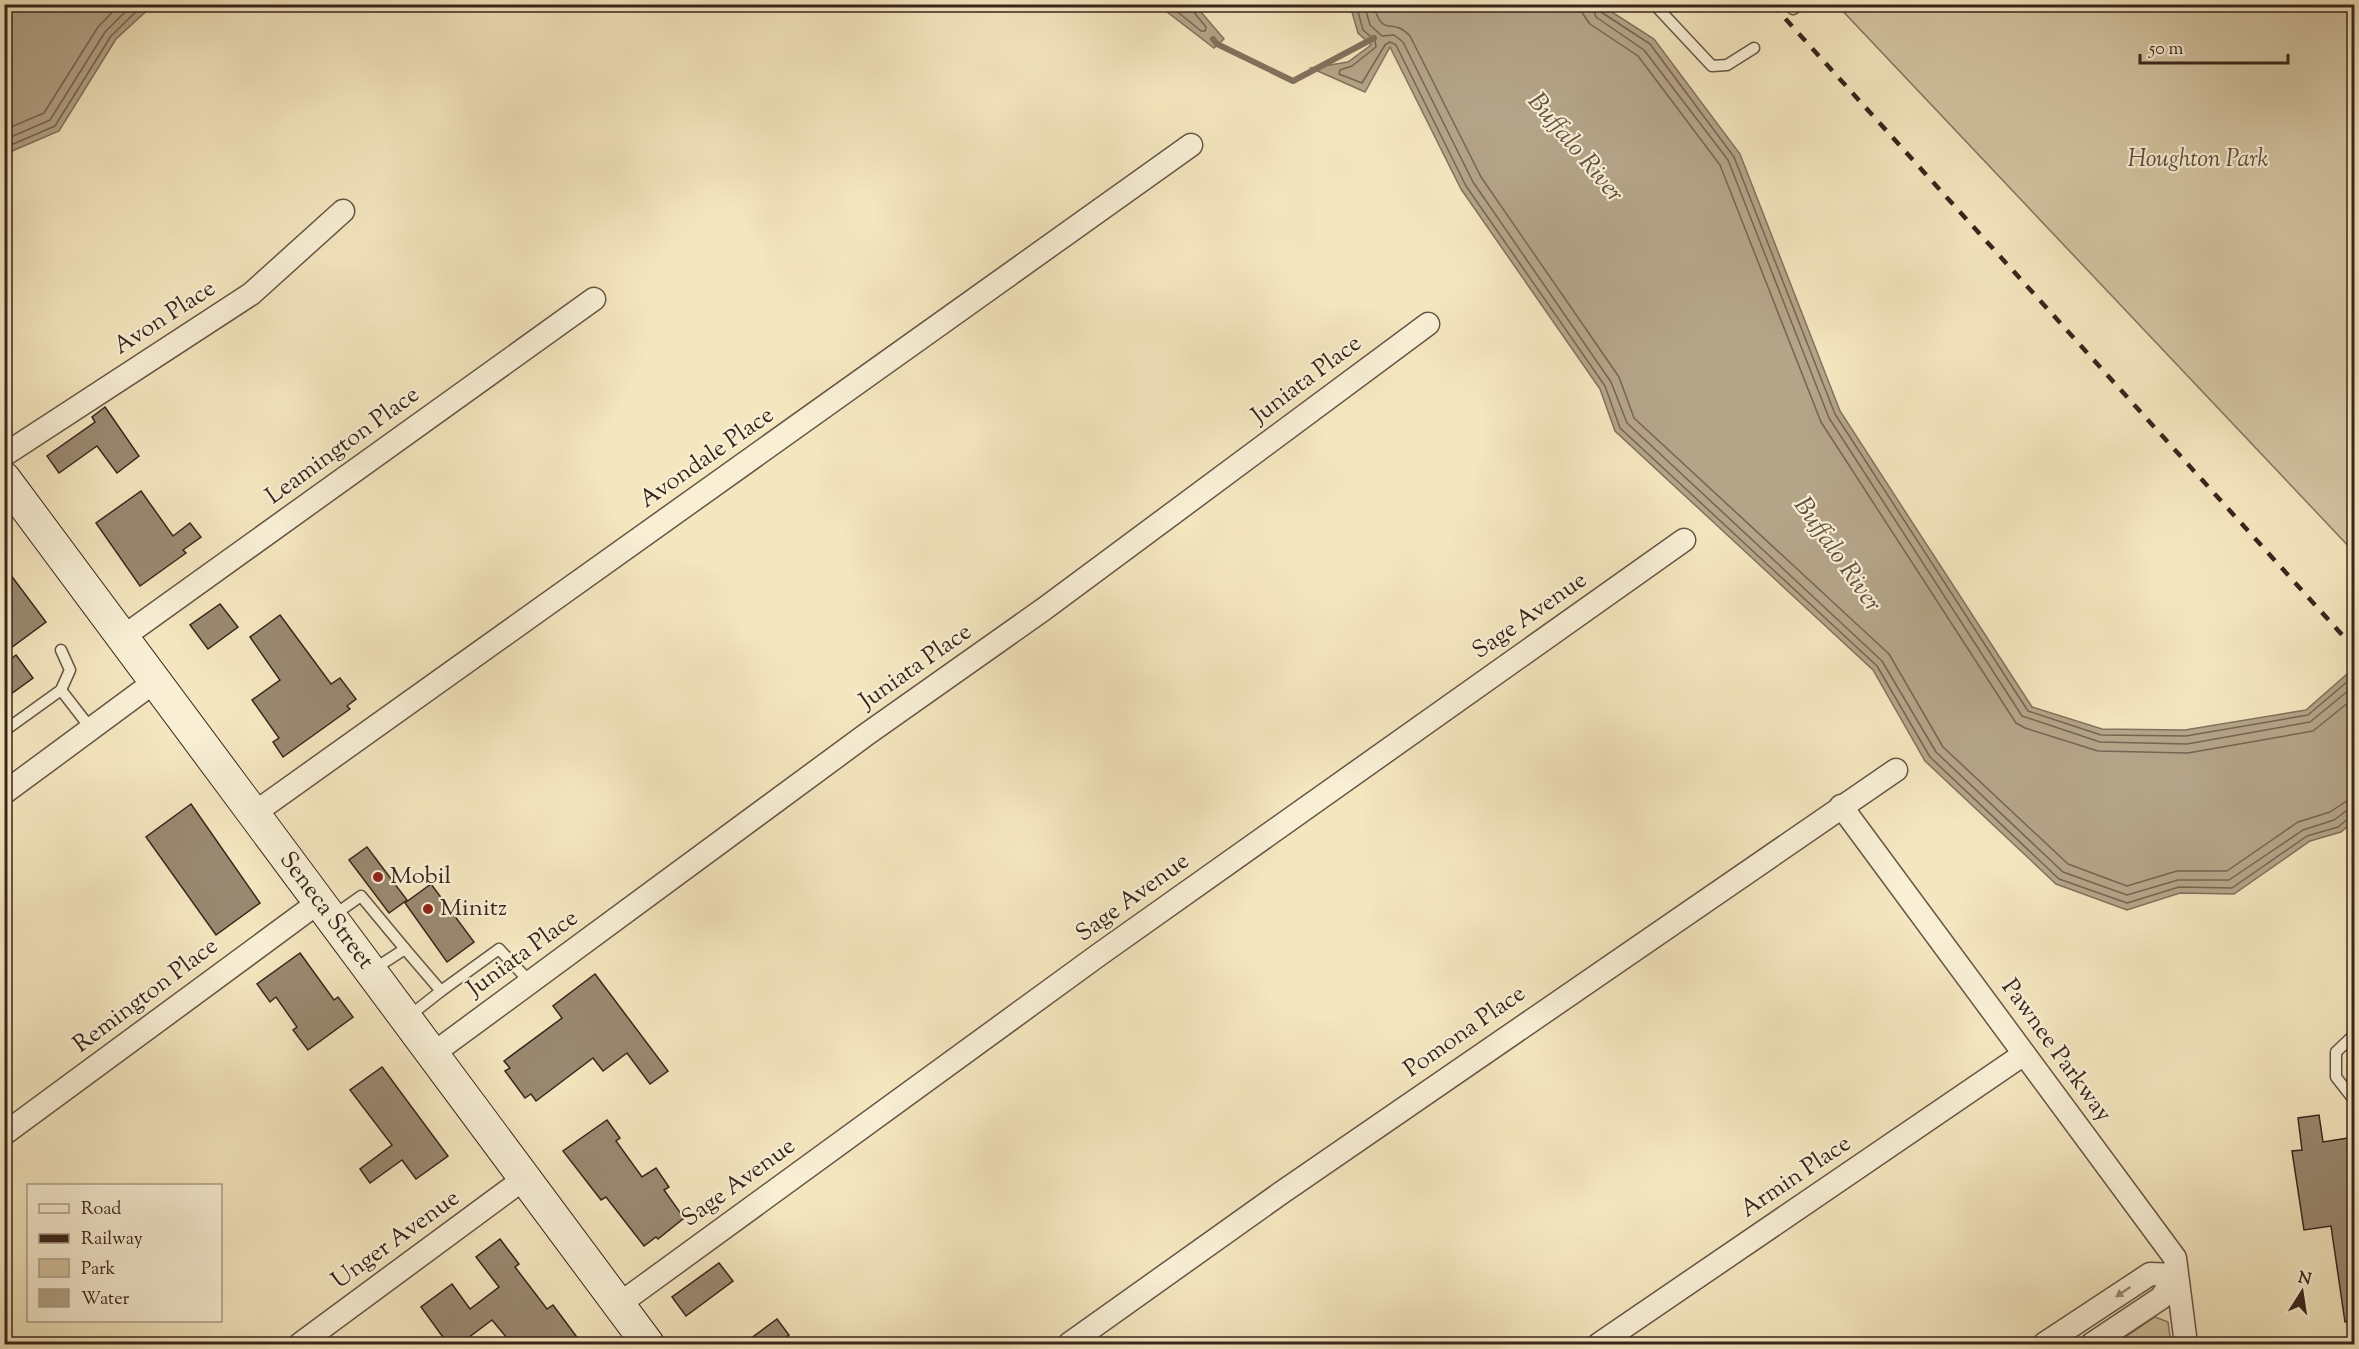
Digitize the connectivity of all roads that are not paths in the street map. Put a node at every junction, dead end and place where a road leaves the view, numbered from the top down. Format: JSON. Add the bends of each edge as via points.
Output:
{"nodes":[{"id":1,"x":1654,"y":4,"type":"edge"},
{"id":2,"x":1754,"y":48,"type":"dead end"},
{"id":3,"x":1191,"y":145,"type":"dead end"},
{"id":4,"x":343,"y":211,"type":"dead end"},
{"id":5,"x":594,"y":299,"type":"dead end"},
{"id":6,"x":1428,"y":324,"type":"dead end"},
{"id":7,"x":4,"y":455,"type":"edge"},
{"id":8,"x":8,"y":489,"type":"edge"},
{"id":9,"x":1684,"y":540,"type":"dead end"},
{"id":10,"x":123,"y":637,"type":"junction"},
{"id":11,"x":61,"y":650,"type":"dead end"},
{"id":12,"x":157,"y":680,"type":"junction"},
{"id":13,"x":61,"y":690,"type":"junction"},
{"id":14,"x":92,"y":730,"type":"junction"},
{"id":15,"x":4,"y":731,"type":"edge"},
{"id":16,"x":1896,"y":770,"type":"dead end"},
{"id":17,"x":6,"y":788,"type":"edge"},
{"id":18,"x":1841,"y":806,"type":"junction"},
{"id":19,"x":253,"y":814,"type":"junction"},
{"id":20,"x":325,"y":910,"type":"junction"},
{"id":21,"x":405,"y":948,"type":"junction"},
{"id":22,"x":372,"y":971,"type":"junction"},
{"id":23,"x":530,"y":982,"type":"junction"},
{"id":24,"x":441,"y":991,"type":"junction"},
{"id":25,"x":407,"y":1018,"type":"junction"},
{"id":26,"x":2355,"y":1035,"type":"edge"},
{"id":27,"x":434,"y":1053,"type":"junction"},
{"id":28,"x":2024,"y":1054,"type":"junction"},
{"id":29,"x":2355,"y":1100,"type":"edge"},
{"id":30,"x":4,"y":1134,"type":"edge"},
{"id":31,"x":525,"y":1178,"type":"junction"},
{"id":32,"x":2176,"y":1275,"type":"junction"},
{"id":33,"x":618,"y":1305,"type":"junction"},
{"id":34,"x":300,"y":1344,"type":"edge"},
{"id":35,"x":648,"y":1344,"type":"edge"},
{"id":36,"x":1069,"y":1344,"type":"edge"},
{"id":37,"x":1599,"y":1344,"type":"edge"},
{"id":38,"x":2044,"y":1344,"type":"edge"},
{"id":39,"x":2092,"y":1344,"type":"edge"},
{"id":40,"x":2186,"y":1344,"type":"edge"}],
"edges":[{"from":1,"to":2,"type":"lane","via":[[1712,66],[1727,66]]},
{"from":3,"to":19,"type":"street","name":"Avondale Place"},
{"from":4,"to":7,"type":"street","name":"Avon Place","via":[[251,294]]},
{"from":5,"to":10,"type":"street","name":"Leamington Place"},
{"from":6,"to":23,"type":"street","name":"Juniata Place"},
{"from":8,"to":10,"type":"main road","name":"Seneca Street"},
{"from":9,"to":33,"type":"street","name":"Sage Avenue","via":[[1100,954]]},
{"from":10,"to":12,"type":"main road","name":"Seneca Street"},
{"from":11,"to":13,"type":"lane","via":[[70,670]]},
{"from":12,"to":14,"type":"street"},
{"from":12,"to":19,"type":"main road","name":"Seneca Street"},
{"from":13,"to":14,"type":"lane"},
{"from":13,"to":15,"type":"lane"},
{"from":14,"to":17,"type":"street"},
{"from":16,"to":18,"type":"street","name":"Pomona Place"},
{"from":18,"to":28,"type":"street","name":"Pawnee Parkway"},
{"from":18,"to":36,"type":"street","name":"Pomona Place"},
{"from":19,"to":20,"type":"main road","name":"Seneca Street"},
{"from":20,"to":21,"type":"lane","via":[[361,896]]},
{"from":20,"to":22,"type":"main road","name":"Seneca Street"},
{"from":20,"to":30,"type":"street","name":"Remington Place"},
{"from":21,"to":22,"type":"lane"},
{"from":21,"to":24,"type":"lane"},
{"from":22,"to":25,"type":"main road","name":"Seneca Street"},
{"from":23,"to":24,"type":"lane","via":[[500,950]]},
{"from":23,"to":27,"type":"street","name":"Juniata Place"},
{"from":24,"to":25,"type":"lane"},
{"from":25,"to":27,"type":"main road","name":"Seneca Street"},
{"from":26,"to":29,"type":"lane","via":[[2336,1052],[2336,1077]]},
{"from":27,"to":31,"type":"main road","name":"Seneca Street"},
{"from":28,"to":32,"type":"street","name":"Pawnee Parkway","via":[[2175,1258]]},
{"from":28,"to":37,"type":"street","name":"Armin Place"},
{"from":31,"to":33,"type":"main road","name":"Seneca Street"},
{"from":31,"to":34,"type":"street","name":"Unger Avenue"},
{"from":32,"to":38,"type":"street","one_way":true,"via":[[2150,1274]]},
{"from":32,"to":39,"type":"street","via":[[2161,1298]]},
{"from":32,"to":40,"type":"street","name":"Pawnee Parkway"},
{"from":33,"to":35,"type":"main road","name":"Seneca Street"}]}
